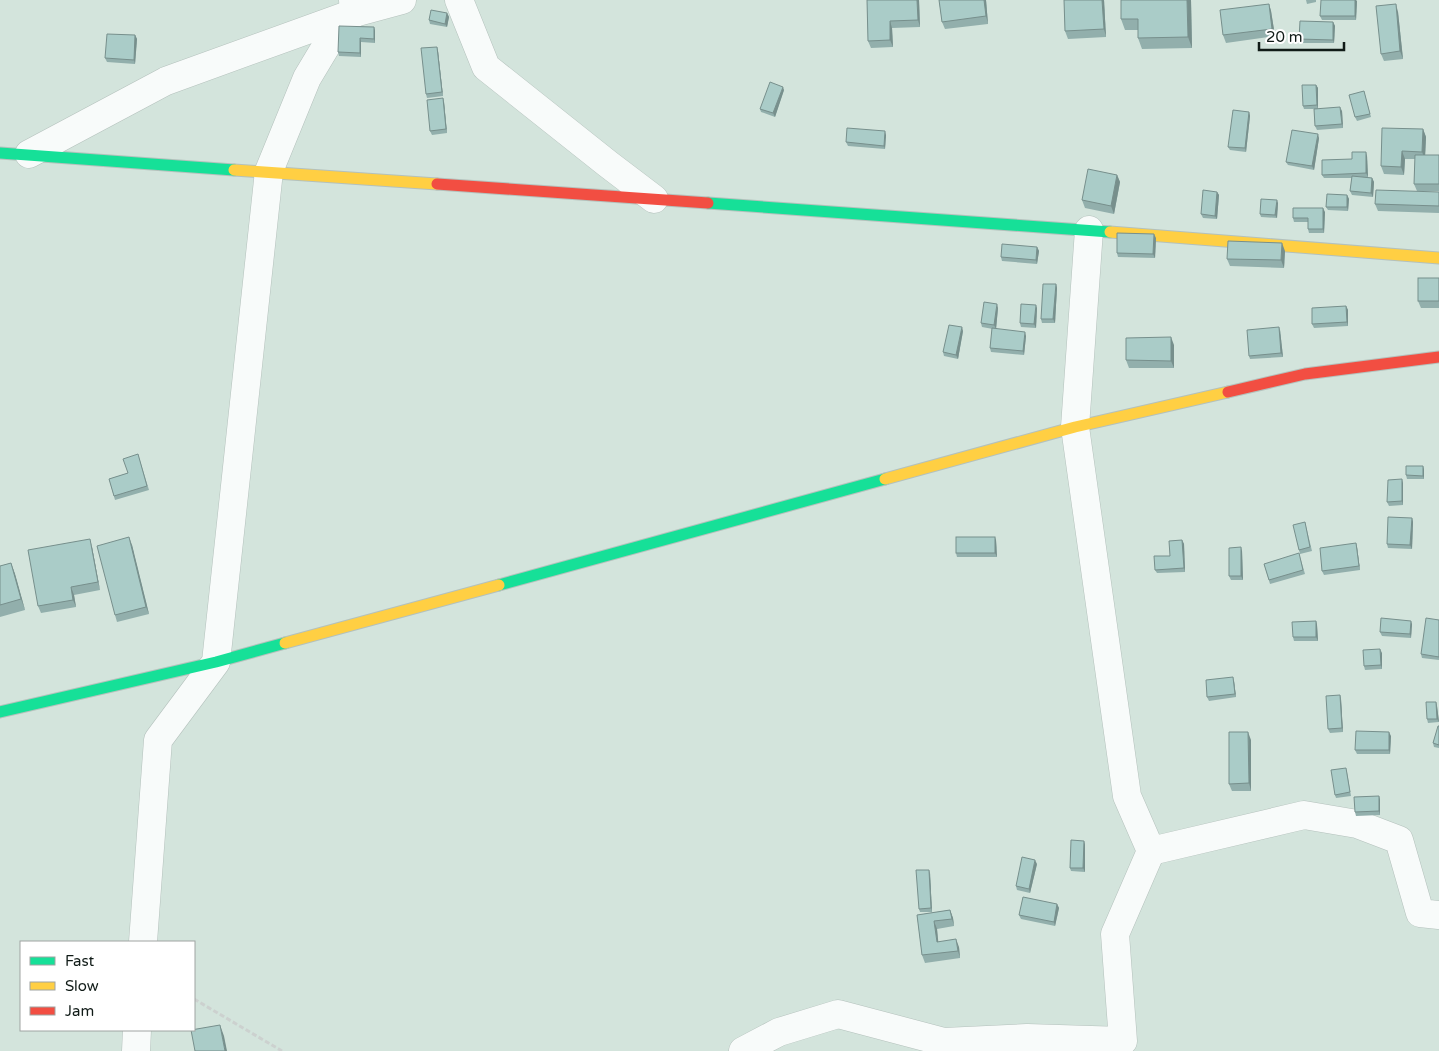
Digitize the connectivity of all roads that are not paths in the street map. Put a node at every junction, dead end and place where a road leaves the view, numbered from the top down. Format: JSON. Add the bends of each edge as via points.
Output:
{"nodes":[{"id":1,"x":402,"y":0,"type":"edge"},
{"id":2,"x":459,"y":0,"type":"edge"},
{"id":3,"x":354,"y":6,"type":"edge"},
{"id":4,"x":0,"y":152,"type":"edge"},
{"id":5,"x":29,"y":154,"type":"junction"},
{"id":6,"x":269,"y":170,"type":"junction"},
{"id":7,"x":654,"y":198,"type":"junction"},
{"id":8,"x":1089,"y":230,"type":"junction"},
{"id":9,"x":1439,"y":258,"type":"edge"},
{"id":10,"x":1439,"y":357,"type":"edge"},
{"id":11,"x":1074,"y":427,"type":"junction"},
{"id":12,"x":216,"y":662,"type":"junction"},
{"id":13,"x":0,"y":712,"type":"edge"},
{"id":14,"x":1151,"y":851,"type":"junction"},
{"id":15,"x":1439,"y":915,"type":"edge"},
{"id":16,"x":144,"y":941,"type":"edge"},
{"id":17,"x":137,"y":1031,"type":"edge"},
{"id":18,"x":136,"y":1051,"type":"edge"},
{"id":19,"x":743,"y":1051,"type":"edge"}],
"edges":[{"from":1,"to":3,"type":"street"},
{"from":2,"to":7,"type":"street","via":[[486,67]]},
{"from":3,"to":5,"type":"street","via":[[166,81]]},
{"from":3,"to":6,"type":"street","via":[[307,78]]},
{"from":4,"to":5,"type":"main road"},
{"from":5,"to":6,"type":"main road"},
{"from":6,"to":7,"type":"main road"},
{"from":6,"to":12,"type":"street"},
{"from":7,"to":8,"type":"main road"},
{"from":8,"to":9,"type":"main road"},
{"from":8,"to":11,"type":"street"},
{"from":10,"to":11,"type":"main road","via":[[1305,374]]},
{"from":11,"to":12,"type":"main road"},
{"from":11,"to":14,"type":"street","via":[[1127,796]]},
{"from":12,"to":13,"type":"main road"},
{"from":12,"to":16,"type":"street","via":[[158,740]]},
{"from":14,"to":15,"type":"street","via":[[1304,815],[1357,824],[1399,840],[1420,913]]},
{"from":14,"to":19,"type":"street","via":[[1115,934],[1123,1041],[1027,1038],[944,1042],[838,1014],[779,1032]]},
{"from":17,"to":18,"type":"street"}]}
